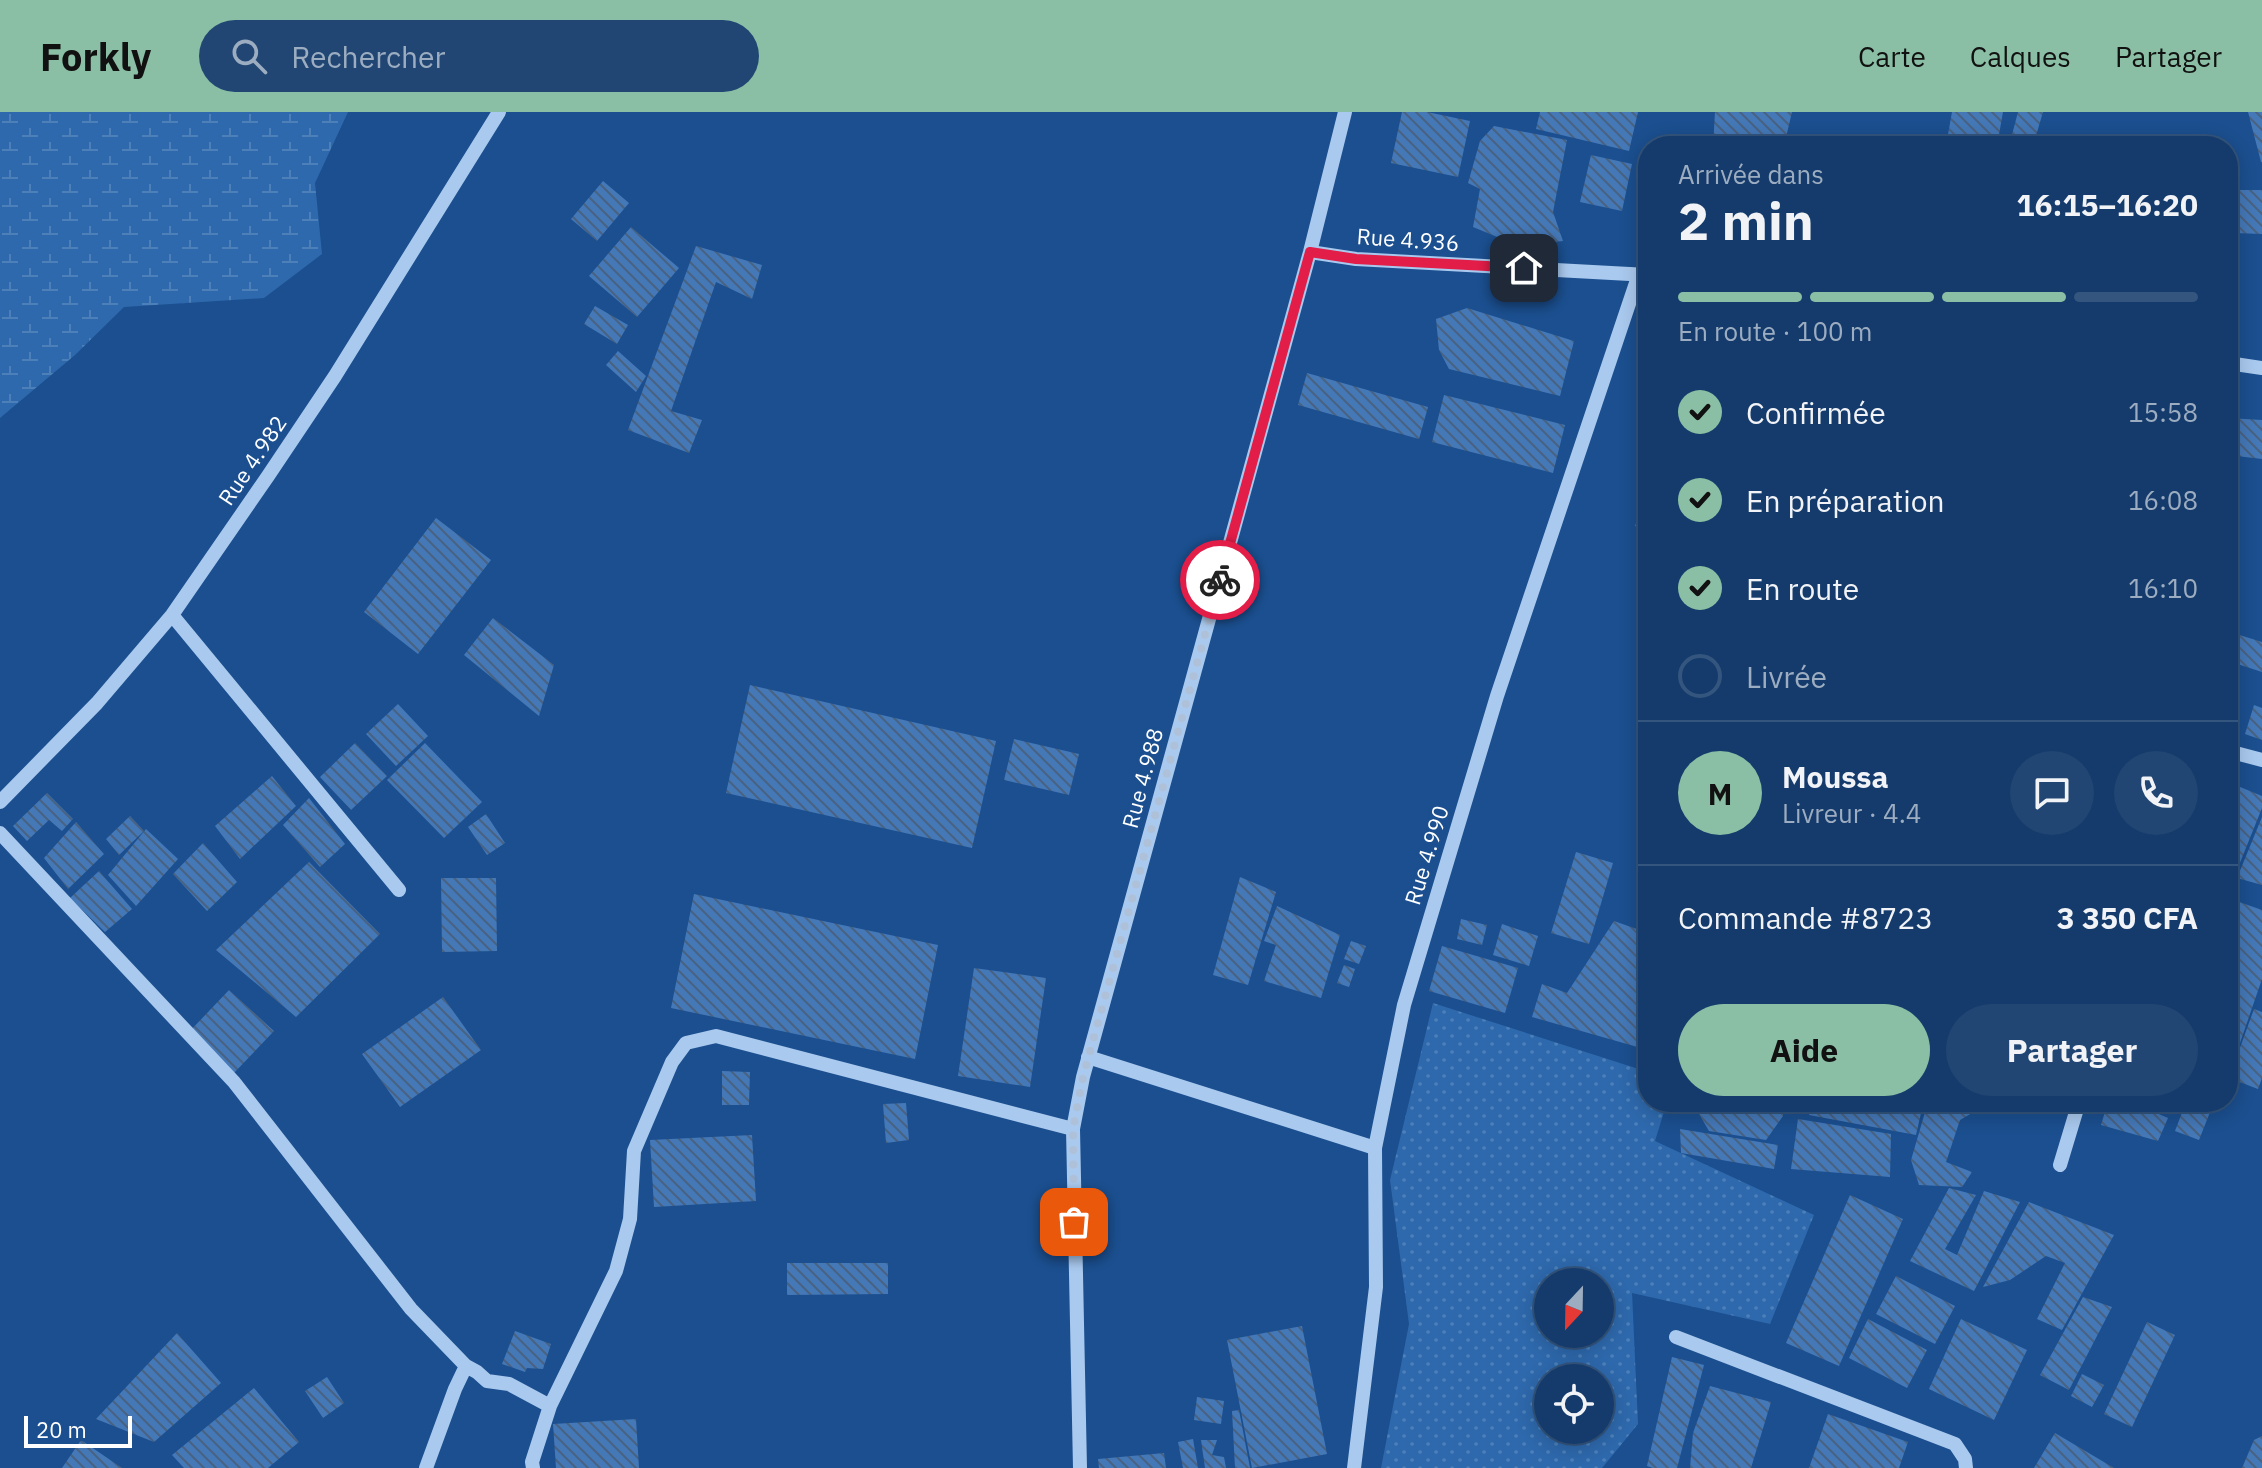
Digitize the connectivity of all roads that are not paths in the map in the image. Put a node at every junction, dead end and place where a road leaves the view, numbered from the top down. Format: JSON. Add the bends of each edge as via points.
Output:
{"nodes":[{"id":1,"x":499,"y":112,"type":"edge"},
{"id":2,"x":1345,"y":112,"type":"edge"},
{"id":3,"x":1310,"y":252,"type":"junction"},
{"id":4,"x":1638,"y":275,"type":"edge"},
{"id":5,"x":1638,"y":292,"type":"edge"},
{"id":6,"x":2238,"y":364,"type":"edge"},
{"id":7,"x":2262,"y":368,"type":"edge"},
{"id":8,"x":172,"y":615,"type":"junction"},
{"id":9,"x":2238,"y":754,"type":"edge"},
{"id":10,"x":2262,"y":760,"type":"edge"},
{"id":11,"x":0,"y":802,"type":"edge"},
{"id":12,"x":0,"y":833,"type":"edge"},
{"id":13,"x":399,"y":890,"type":"dead end"},
{"id":14,"x":1088,"y":1057,"type":"junction"},
{"id":15,"x":2076,"y":1112,"type":"edge"},
{"id":16,"x":1073,"y":1129,"type":"junction"},
{"id":17,"x":1375,"y":1148,"type":"junction"},
{"id":18,"x":2060,"y":1165,"type":"dead end"},
{"id":19,"x":1676,"y":1337,"type":"dead end"},
{"id":20,"x":466,"y":1366,"type":"junction"},
{"id":21,"x":550,"y":1406,"type":"junction"},
{"id":22,"x":426,"y":1468,"type":"edge"},
{"id":23,"x":533,"y":1468,"type":"edge"},
{"id":24,"x":1080,"y":1468,"type":"edge"},
{"id":25,"x":1354,"y":1468,"type":"edge"},
{"id":26,"x":1966,"y":1468,"type":"edge"}],
"edges":[{"from":1,"to":8,"type":"street","name":"Rue 4.982","via":[[335,376]]},
{"from":2,"to":3,"type":"street","name":"Rue 4.988"},
{"from":3,"to":4,"type":"street","name":"Rue 4.936"},
{"from":3,"to":14,"type":"street","name":"Rue 4.988"},
{"from":5,"to":17,"type":"street","name":"Rue 4.990","via":[[1497,696],[1404,1005]]},
{"from":6,"to":7,"type":"street"},
{"from":8,"to":11,"type":"street","name":"Rue 4.982","via":[[97,703]]},
{"from":8,"to":13,"type":"street"},
{"from":9,"to":10,"type":"street"},
{"from":12,"to":20,"type":"street","via":[[234,1082],[411,1309]]},
{"from":14,"to":16,"type":"street","name":"Rue 4.988"},
{"from":14,"to":17,"type":"street"},
{"from":15,"to":18,"type":"street"},
{"from":16,"to":21,"type":"street","via":[[716,1036],[686,1043],[672,1062],[634,1151],[630,1219],[616,1271]]},
{"from":16,"to":24,"type":"street","name":"Rue 4.988"},
{"from":17,"to":25,"type":"street","name":"Rue 4.990","via":[[1376,1287]]},
{"from":19,"to":26,"type":"street","via":[[1955,1444]]},
{"from":20,"to":21,"type":"street","via":[[487,1381],[509,1384]]},
{"from":20,"to":22,"type":"street"},
{"from":21,"to":23,"type":"street"}]}
